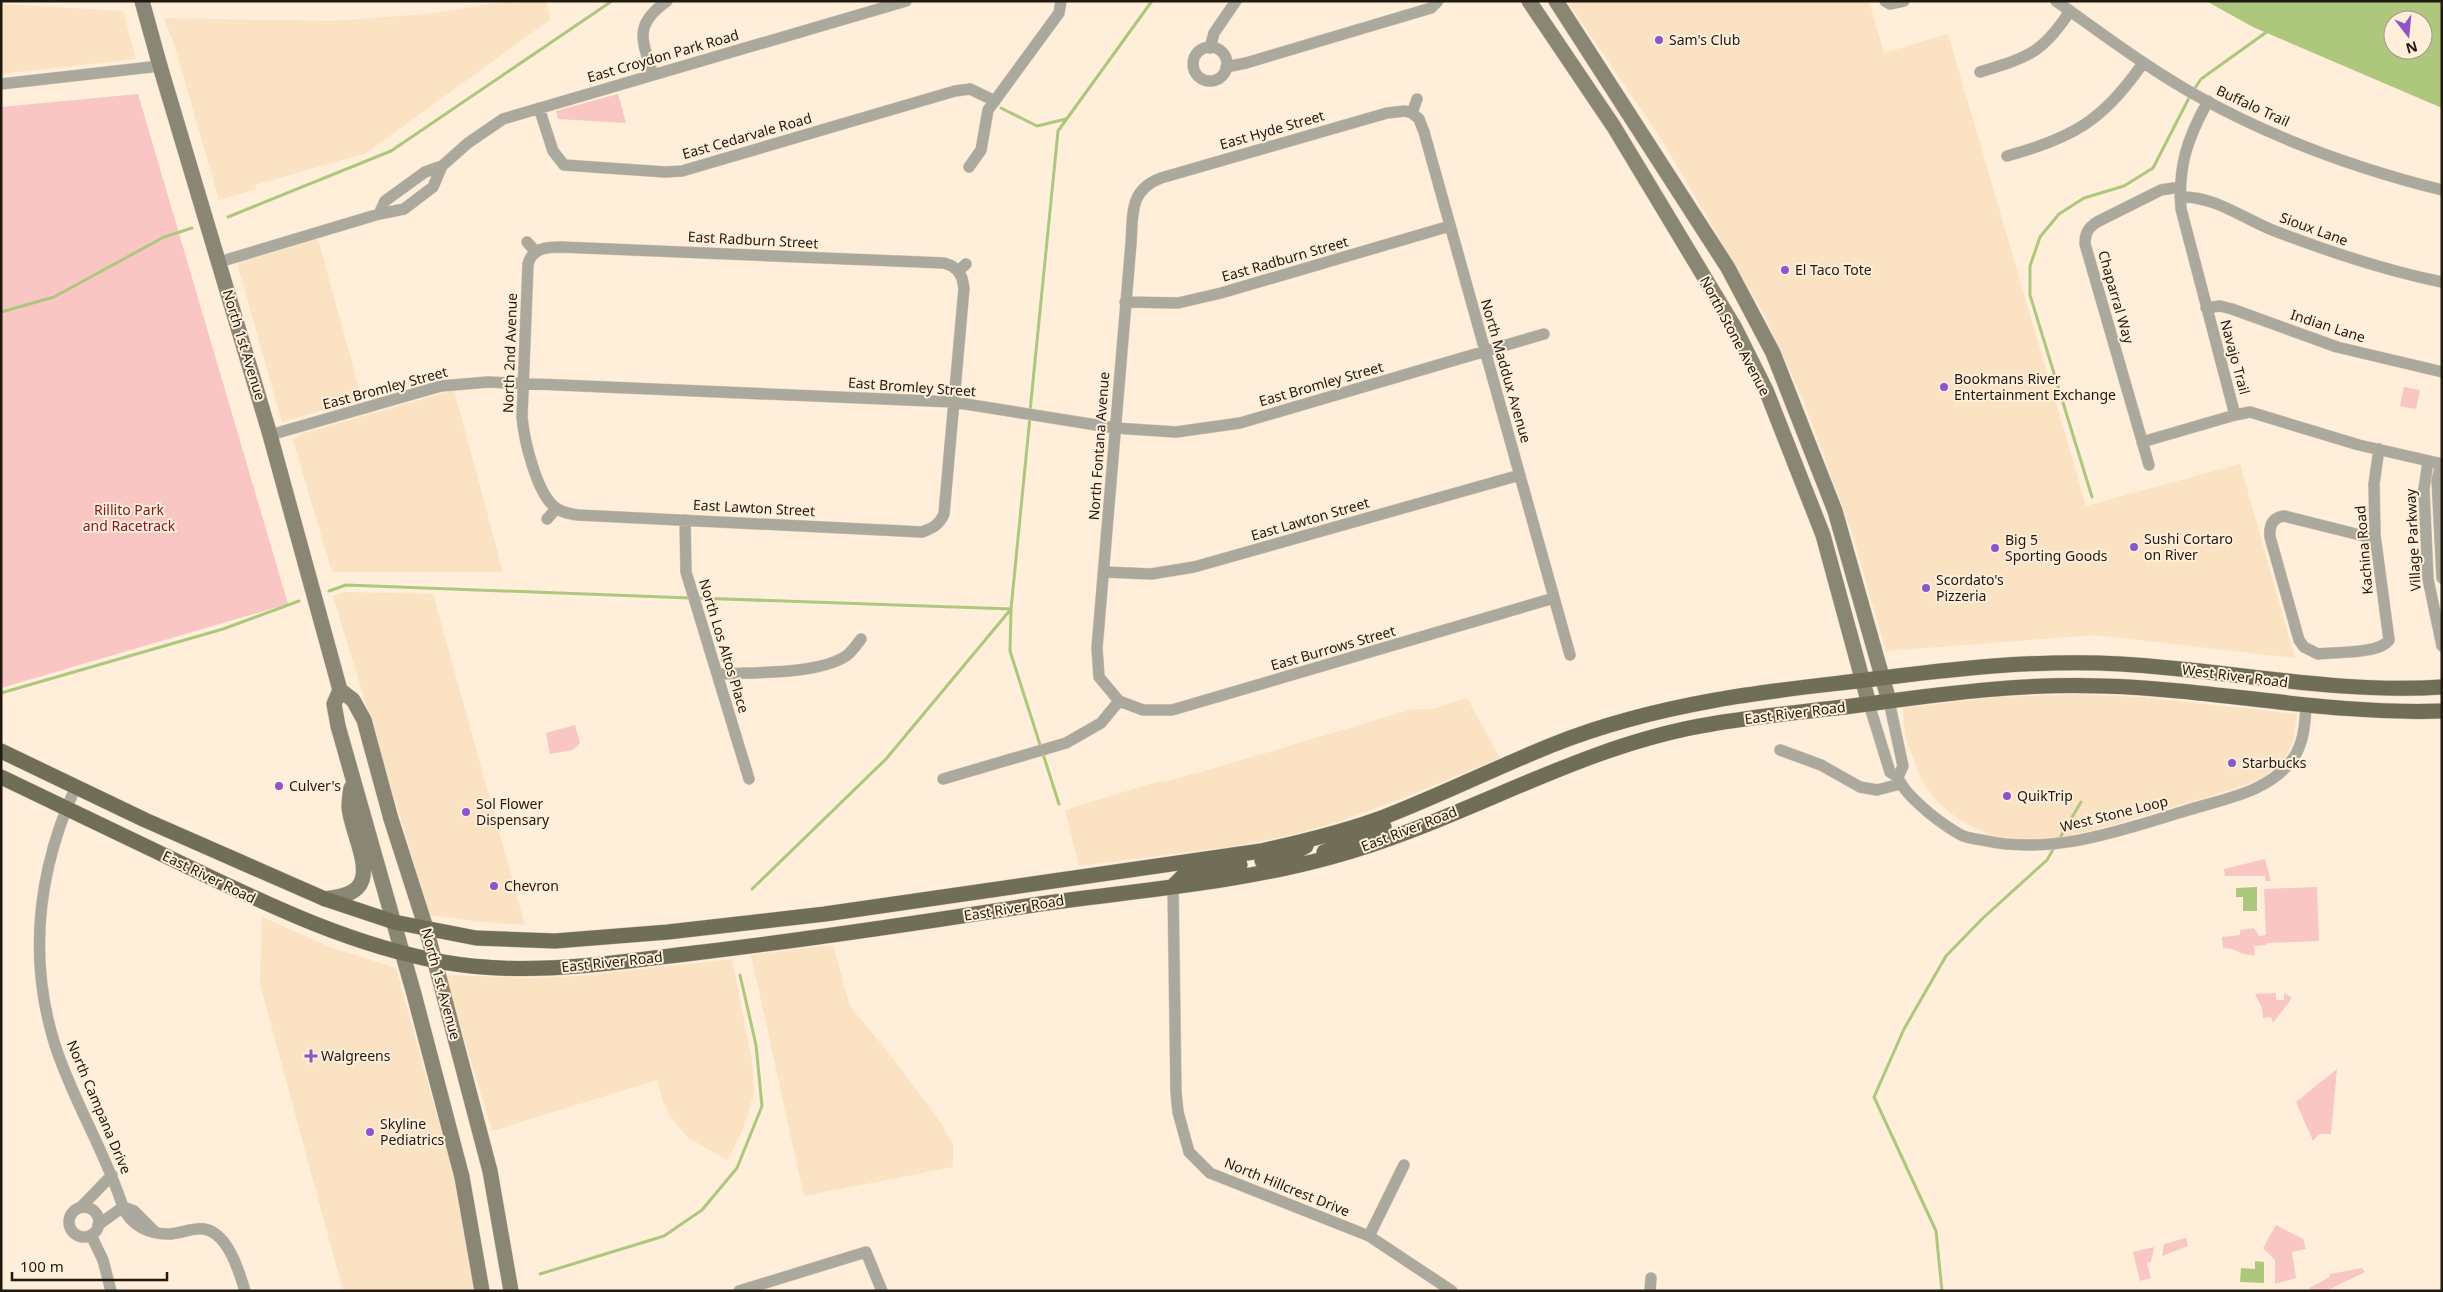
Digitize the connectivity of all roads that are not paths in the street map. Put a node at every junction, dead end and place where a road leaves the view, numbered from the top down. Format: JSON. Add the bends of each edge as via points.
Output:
{"nodes":[{"id":1,"x":142,"y":1,"type":"edge"},
{"id":2,"x":667,"y":1,"type":"edge"},
{"id":3,"x":906,"y":1,"type":"edge"},
{"id":4,"x":1062,"y":1,"type":"edge"},
{"id":5,"x":1236,"y":1,"type":"edge"},
{"id":6,"x":1438,"y":1,"type":"edge"},
{"id":7,"x":1529,"y":1,"type":"edge"},
{"id":8,"x":1556,"y":1,"type":"edge"},
{"id":9,"x":1885,"y":1,"type":"edge"},
{"id":10,"x":1904,"y":1,"type":"edge"},
{"id":11,"x":2056,"y":1,"type":"edge"},
{"id":12,"x":2070,"y":11,"type":"junction"},
{"id":13,"x":1210,"y":48,"type":"junction"},
{"id":14,"x":2143,"y":63,"type":"junction"},
{"id":15,"x":160,"y":66,"type":"junction"},
{"id":16,"x":1226,"y":67,"type":"junction"},
{"id":17,"x":1980,"y":72,"type":"dead end"},
{"id":18,"x":652,"y":75,"type":"junction"},
{"id":19,"x":1,"y":84,"type":"edge"},
{"id":20,"x":1417,"y":99,"type":"dead end"},
{"id":21,"x":995,"y":100,"type":"junction"},
{"id":22,"x":2205,"y":100,"type":"junction"},
{"id":23,"x":540,"y":108,"type":"junction"},
{"id":24,"x":1412,"y":113,"type":"junction"},
{"id":25,"x":2007,"y":156,"type":"dead end"},
{"id":26,"x":442,"y":166,"type":"junction"},
{"id":27,"x":969,"y":167,"type":"dead end"},
{"id":28,"x":1142,"y":188,"type":"joint"},
{"id":29,"x":2442,"y":190,"type":"edge"},
{"id":30,"x":2180,"y":192,"type":"junction"},
{"id":31,"x":379,"y":214,"type":"junction"},
{"id":32,"x":1450,"y":226,"type":"junction"},
{"id":33,"x":527,"y":242,"type":"dead end"},
{"id":34,"x":535,"y":252,"type":"junction"},
{"id":35,"x":219,"y":262,"type":"junction"},
{"id":36,"x":2442,"y":282,"type":"edge"},
{"id":37,"x":1125,"y":302,"type":"junction"},
{"id":38,"x":2206,"y":308,"type":"junction"},
{"id":39,"x":1544,"y":334,"type":"dead end"},
{"id":40,"x":1485,"y":351,"type":"junction"},
{"id":41,"x":2442,"y":372,"type":"edge"},
{"id":42,"x":522,"y":383,"type":"junction"},
{"id":43,"x":953,"y":402,"type":"junction"},
{"id":44,"x":2235,"y":415,"type":"junction"},
{"id":45,"x":1115,"y":428,"type":"junction"},
{"id":46,"x":270,"y":434,"type":"junction"},
{"id":47,"x":2142,"y":442,"type":"junction"},
{"id":48,"x":2379,"y":449,"type":"junction"},
{"id":49,"x":2428,"y":461,"type":"junction"},
{"id":50,"x":2441,"y":464,"type":"edge"},
{"id":51,"x":2149,"y":465,"type":"dead end"},
{"id":52,"x":1520,"y":475,"type":"junction"},
{"id":53,"x":556,"y":509,"type":"junction"},
{"id":54,"x":547,"y":519,"type":"dead end"},
{"id":55,"x":684,"y":520,"type":"junction"},
{"id":56,"x":2375,"y":535,"type":"junction"},
{"id":57,"x":1105,"y":572,"type":"junction"},
{"id":58,"x":2442,"y":578,"type":"edge"},
{"id":59,"x":1554,"y":598,"type":"junction"},
{"id":60,"x":861,"y":638,"type":"dead end"},
{"id":61,"x":2442,"y":646,"type":"edge"},
{"id":62,"x":1570,"y":655,"type":"dead end"},
{"id":63,"x":2028,"y":663,"type":"joint"},
{"id":64,"x":717,"y":674,"type":"junction"},
{"id":65,"x":1882,"y":678,"type":"junction"},
{"id":66,"x":1863,"y":680,"type":"junction"},
{"id":67,"x":2039,"y":686,"type":"joint"},
{"id":68,"x":2442,"y":687,"type":"edge"},
{"id":69,"x":340,"y":690,"type":"junction"},
{"id":70,"x":1119,"y":701,"type":"junction"},
{"id":71,"x":1889,"y":701,"type":"junction"},
{"id":72,"x":1869,"y":704,"type":"junction"},
{"id":73,"x":2306,"y":706,"type":"junction"},
{"id":74,"x":2442,"y":710,"type":"edge"},
{"id":75,"x":1780,"y":750,"type":"dead end"},
{"id":76,"x":1,"y":752,"type":"edge"},
{"id":77,"x":352,"y":776,"type":"junction"},
{"id":78,"x":1,"y":777,"type":"edge"},
{"id":79,"x":749,"y":779,"type":"dead end"},
{"id":80,"x":943,"y":779,"type":"dead end"},
{"id":81,"x":1899,"y":780,"type":"junction"},
{"id":82,"x":76,"y":786,"type":"junction"},
{"id":83,"x":1419,"y":802,"type":"junction"},
{"id":84,"x":66,"y":807,"type":"junction"},
{"id":85,"x":1320,"y":837,"type":"junction"},
{"id":86,"x":1298,"y":865,"type":"junction"},
{"id":87,"x":1173,"y":886,"type":"junction"},
{"id":88,"x":326,"y":899,"type":"junction"},
{"id":89,"x":394,"y":922,"type":"junction"},
{"id":90,"x":426,"y":928,"type":"junction"},
{"id":91,"x":402,"y":952,"type":"junction"},
{"id":92,"x":435,"y":960,"type":"junction"},
{"id":93,"x":1404,"y":1165,"type":"dead end"},
{"id":94,"x":112,"y":1174,"type":"junction"},
{"id":95,"x":81,"y":1207,"type":"junction"},
{"id":96,"x":123,"y":1207,"type":"junction"},
{"id":97,"x":98,"y":1225,"type":"junction"},
{"id":98,"x":91,"y":1235,"type":"junction"},
{"id":99,"x":1369,"y":1236,"type":"junction"},
{"id":100,"x":1650,"y":1278,"type":"dead end"},
{"id":101,"x":1435,"y":1287,"type":"edge"},
{"id":102,"x":111,"y":1291,"type":"edge"},
{"id":103,"x":246,"y":1291,"type":"edge"},
{"id":104,"x":482,"y":1291,"type":"edge"},
{"id":105,"x":511,"y":1291,"type":"edge"},
{"id":106,"x":739,"y":1291,"type":"edge"},
{"id":107,"x":882,"y":1291,"type":"edge"},
{"id":108,"x":1452,"y":1291,"type":"edge"},
{"id":109,"x":1650,"y":1291,"type":"edge"}],
"edges":[{"from":1,"to":15,"type":"main road","name":"North 1st Avenue"},
{"from":2,"to":18,"type":"street","via":[[652,12],[643,28],[641,38]]},
{"from":3,"to":18,"type":"street","name":"East Croydon Park Road"},
{"from":4,"to":21,"type":"street","via":[[1059,12]]},
{"from":5,"to":13,"type":"street","via":[[1214,34]]},
{"from":6,"to":16,"type":"street","via":[[1431,8]]},
{"from":7,"to":66,"type":"main road","name":"North Stone Avenue","via":[[1614,127],[1735,328],[1766,390],[1823,535]]},
{"from":8,"to":65,"type":"main road","name":"North Stone Avenue","via":[[1728,268],[1773,353],[1835,512]]},
{"from":9,"to":10,"type":"street","via":[[1890,4]]},
{"from":11,"to":12,"type":"street","name":"Buffalo Trail"},
{"from":12,"to":14,"type":"street","name":"Buffalo Trail"},
{"from":12,"to":17,"type":"street","via":[[2046,44],[2019,60]]},
{"from":13,"to":16,"type":"street","via":[[1223,54]]},
{"from":13,"to":16,"type":"street","via":[[1195,57],[1194,68],[1199,77],[1215,80],[1224,74]]},
{"from":14,"to":22,"type":"street","name":"Buffalo Trail"},
{"from":14,"to":25,"type":"street","via":[[2124,92],[2093,119],[2055,141]]},
{"from":15,"to":19,"type":"street"},
{"from":15,"to":35,"type":"main road","name":"North 1st Avenue"},
{"from":18,"to":23,"type":"street","name":"East Croydon Park Road"},
{"from":20,"to":24,"type":"street"},
{"from":21,"to":23,"type":"street","name":"East Cedarvale Road","via":[[970,88],[955,91],[682,171],[665,172],[564,165],[553,151]]},
{"from":21,"to":27,"type":"street","via":[[988,110],[981,150]]},
{"from":22,"to":29,"type":"street","name":"Buffalo Trail","via":[[2328,156]]},
{"from":22,"to":30,"type":"street","name":"Navajo Trail","via":[[2186,147]]},
{"from":23,"to":26,"type":"street","name":"East Croydon Park Road","via":[[503,119]]},
{"from":24,"to":28,"type":"street","name":"East Hyde Street","via":[[1387,112],[1161,178]]},
{"from":24,"to":32,"type":"street","name":"North Maddux Avenue","via":[[1422,125]]},
{"from":26,"to":31,"type":"street","name":"East Croydon Park Road","via":[[425,172],[385,200]]},
{"from":26,"to":31,"type":"street","name":"East Croydon Park Road","via":[[433,187],[404,210]]},
{"from":28,"to":37,"type":"street","name":"North Fontana Avenue","via":[[1134,205]]},
{"from":30,"to":36,"type":"street","name":"Sioux Lane","via":[[2203,198],[2254,223],[2328,251]]},
{"from":30,"to":38,"type":"street","name":"Navajo Trail","via":[[2183,219]]},
{"from":30,"to":47,"type":"street","name":"Chaparral Way","via":[[2161,190],[2097,222],[2085,236]]},
{"from":31,"to":35,"type":"street","name":"East Croydon Park Road"},
{"from":32,"to":37,"type":"street","name":"East Radburn Street","via":[[1221,293],[1178,303]]},
{"from":32,"to":40,"type":"street","name":"North Maddux Avenue"},
{"from":33,"to":34,"type":"street"},
{"from":34,"to":42,"type":"street","name":"North 2nd Avenue","via":[[528,264]]},
{"from":34,"to":43,"type":"street","name":"East Radburn Street","via":[[561,246],[934,263],[962,268],[964,288]]},
{"from":35,"to":46,"type":"main road","name":"North 1st Avenue"},
{"from":37,"to":45,"type":"street","name":"North Fontana Avenue"},
{"from":38,"to":41,"type":"street","name":"Indian Lane","via":[[2220,306],[2232,309],[2337,347]]},
{"from":38,"to":44,"type":"street","name":"Navajo Trail"},
{"from":39,"to":40,"type":"street","name":"East Bromley Street"},
{"from":40,"to":45,"type":"street","name":"East Bromley Street","via":[[1240,423],[1176,432]]},
{"from":40,"to":52,"type":"street","name":"North Maddux Avenue"},
{"from":42,"to":43,"type":"street","name":"East Bromley Street"},
{"from":42,"to":46,"type":"street","name":"East Bromley Street","via":[[481,382],[441,386]]},
{"from":42,"to":53,"type":"street","name":"North 2nd Avenue","via":[[524,433],[540,484]]},
{"from":43,"to":45,"type":"street","name":"East Bromley Street"},
{"from":43,"to":55,"type":"street","name":"East Lawton Street","via":[[944,514],[934,528],[922,532]]},
{"from":44,"to":47,"type":"street"},
{"from":44,"to":48,"type":"street","name":"Navajo Trail","via":[[2250,412]]},
{"from":45,"to":57,"type":"street","name":"North Fontana Avenue"},
{"from":46,"to":69,"type":"main road","name":"North 1st Avenue"},
{"from":47,"to":51,"type":"street"},
{"from":48,"to":49,"type":"street","name":"Navajo Trail"},
{"from":48,"to":56,"type":"street","name":"Kachina Road","via":[[2374,484]]},
{"from":49,"to":50,"type":"street","name":"Navajo Trail"},
{"from":49,"to":61,"type":"street","name":"Village Parkway","via":[[2424,489],[2428,579]]},
{"from":50,"to":58,"type":"street","name":"Village Parkway","via":[[2437,480]]},
{"from":52,"to":57,"type":"street","name":"East Lawton Street","via":[[1194,567],[1151,574]]},
{"from":52,"to":59,"type":"street","name":"North Maddux Avenue"},
{"from":53,"to":54,"type":"street"},
{"from":53,"to":55,"type":"street","name":"East Lawton Street","via":[[578,515]]},
{"from":55,"to":64,"type":"street","name":"North Los Altos Place","via":[[686,572]]},
{"from":56,"to":56,"type":"street","name":"Kachina Road","via":[[2364,536],[2284,516],[2274,519],[2270,537],[2299,640],[2304,647],[2318,654],[2384,646],[2389,640]]},
{"from":57,"to":70,"type":"street","name":"North Fontana Avenue","via":[[1097,648],[1099,677]]},
{"from":59,"to":62,"type":"street","name":"North Maddux Avenue"},
{"from":59,"to":70,"type":"street","name":"East Burrows Street","via":[[1172,710],[1143,710]]},
{"from":60,"to":64,"type":"street","via":[[847,656],[823,664],[785,671]]},
{"from":63,"to":65,"type":"main road","name":"East River Road"},
{"from":63,"to":68,"type":"main road","name":"West River Road","via":[[2136,665],[2357,687]]},
{"from":64,"to":79,"type":"street","name":"North Los Altos Place"},
{"from":65,"to":66,"type":"main road","name":"East River Road"},
{"from":65,"to":71,"type":"main road","name":"North Stone Avenue"},
{"from":66,"to":72,"type":"main road","name":"North Stone Avenue"},
{"from":66,"to":83,"type":"main road","name":"East River Road","via":[[1714,700],[1607,726],[1553,744]]},
{"from":67,"to":71,"type":"main road","name":"East River Road"},
{"from":67,"to":73,"type":"main road","name":"West River Road","via":[[2128,687]]},
{"from":69,"to":77,"type":"main road","name":"North 1st Avenue","via":[[334,704]]},
{"from":69,"to":90,"type":"main road","name":"North 1st Avenue","via":[[354,700],[364,720]]},
{"from":70,"to":80,"type":"street","via":[[1101,723],[1066,743]]},
{"from":71,"to":72,"type":"main road","name":"East River Road"},
{"from":71,"to":81,"type":"street","via":[[1903,766]]},
{"from":72,"to":81,"type":"street","name":"West Stone Loop","via":[[1890,772]]},
{"from":72,"to":86,"type":"main road","name":"East River Road","via":[[1762,716],[1648,738],[1556,769],[1400,835]]},
{"from":73,"to":74,"type":"main road","name":"West River Road","via":[[2364,711]]},
{"from":73,"to":81,"type":"street","name":"West Stone Loop","via":[[2304,735],[2293,759],[2274,778],[2257,788],[2074,841],[2030,847],[1962,836],[1919,805]]},
{"from":75,"to":81,"type":"street","via":[[1821,765],[1860,788],[1877,790]]},
{"from":76,"to":82,"type":"main road","name":"East River Road"},
{"from":77,"to":88,"type":"main road","via":[[349,808],[364,869],[362,879],[358,888],[348,894]]},
{"from":77,"to":89,"type":"main road","name":"North 1st Avenue"},
{"from":78,"to":84,"type":"main road","name":"East River Road"},
{"from":82,"to":84,"type":"street","name":"North Campana Drive"},
{"from":82,"to":88,"type":"main road","name":"East River Road","via":[[145,820]]},
{"from":83,"to":85,"type":"main road","name":"East River Road","via":[[1383,818]]},
{"from":83,"to":86,"type":"main road","via":[[1415,815],[1334,846]]},
{"from":84,"to":91,"type":"main road","name":"East River Road","via":[[283,912],[339,934]]},
{"from":84,"to":94,"type":"street","name":"North Campana Drive","via":[[47,869],[38,931],[42,990],[55,1046]]},
{"from":85,"to":87,"type":"main road","via":[[1289,856],[1184,875]]},
{"from":85,"to":90,"type":"main road","name":"East River Road","via":[[1220,858],[826,914],[668,932],[529,941],[476,938]]},
{"from":86,"to":87,"type":"main road","name":"East River Road","via":[[1249,876]]},
{"from":87,"to":92,"type":"main road","name":"East River Road","via":[[778,943],[585,966],[536,969],[473,966]]},
{"from":87,"to":99,"type":"street","name":"North Hillcrest Drive","via":[[1176,1092],[1180,1123],[1189,1152],[1210,1173]]},
{"from":88,"to":89,"type":"main road","name":"East River Road"},
{"from":89,"to":90,"type":"main road","name":"East River Road"},
{"from":89,"to":91,"type":"main road","name":"North 1st Avenue"},
{"from":90,"to":92,"type":"main road","name":"North 1st Avenue"},
{"from":91,"to":92,"type":"main road","name":"East River Road"},
{"from":91,"to":104,"type":"main road","name":"North 1st Avenue","via":[[462,1177]]},
{"from":92,"to":105,"type":"main road","name":"North 1st Avenue","via":[[490,1171]]},
{"from":93,"to":99,"type":"street"},
{"from":94,"to":95,"type":"street"},
{"from":94,"to":96,"type":"street","name":"North Campana Drive"},
{"from":95,"to":97,"type":"street","via":[[93,1210]]},
{"from":95,"to":98,"type":"street","via":[[71,1215],[69,1226],[78,1236]]},
{"from":96,"to":97,"type":"street"},
{"from":96,"to":103,"type":"street","via":[[134,1211],[154,1231],[168,1234],[204,1229],[216,1235],[237,1262]]},
{"from":97,"to":98,"type":"street"},
{"from":98,"to":102,"type":"street","via":[[103,1260]]},
{"from":99,"to":101,"type":"street","name":"North Hillcrest Drive"},
{"from":100,"to":109,"type":"street"},
{"from":101,"to":108,"type":"street","name":"North Hillcrest Drive"},
{"from":106,"to":107,"type":"street","via":[[866,1252]]}]}
